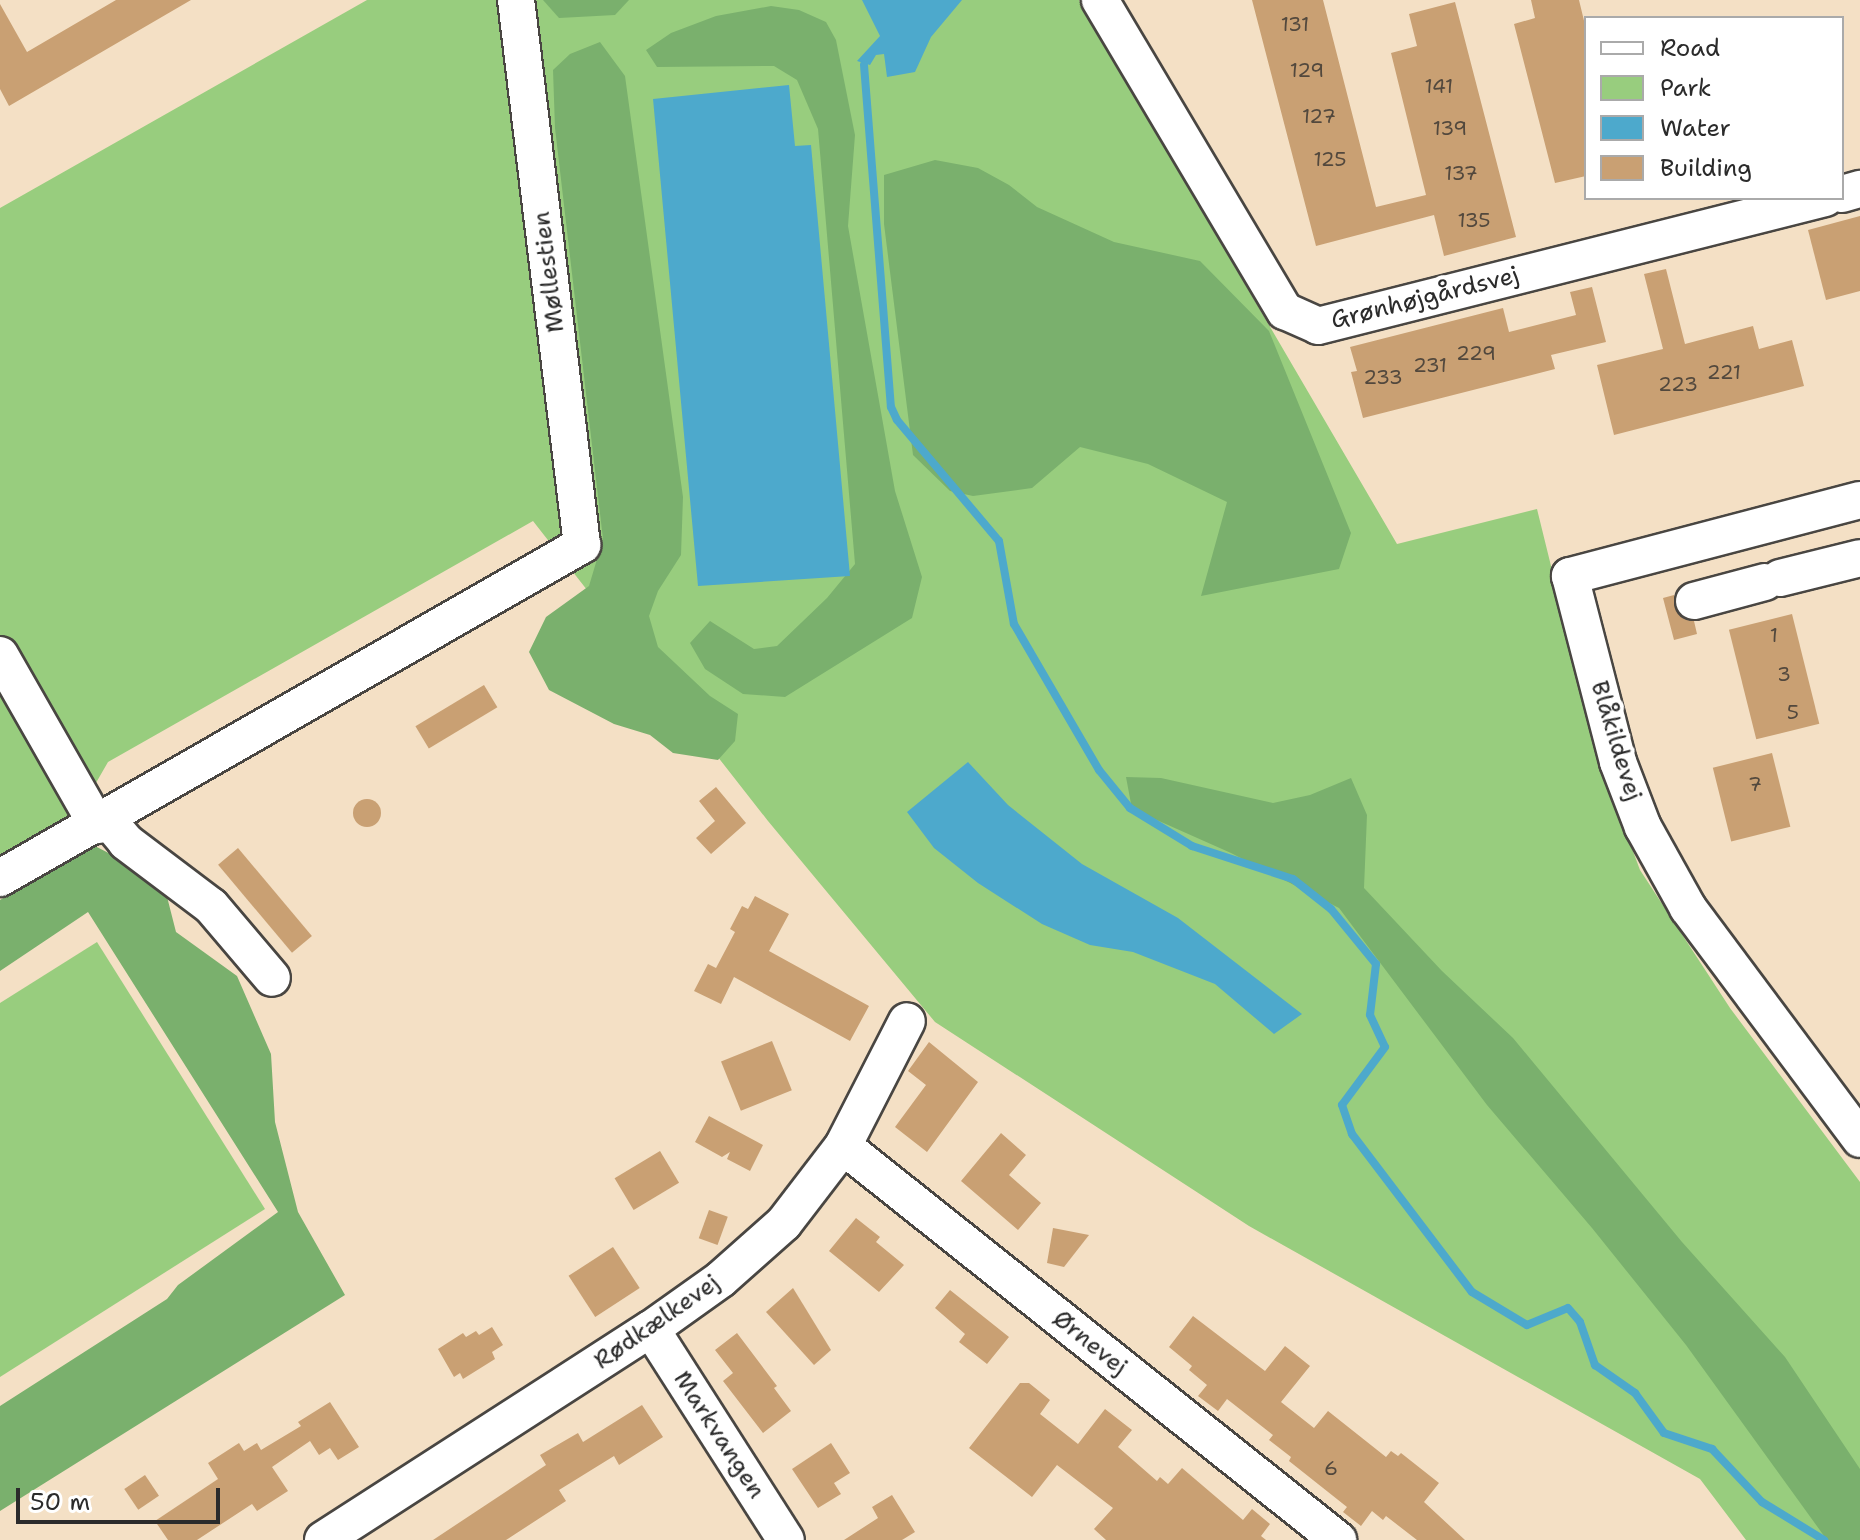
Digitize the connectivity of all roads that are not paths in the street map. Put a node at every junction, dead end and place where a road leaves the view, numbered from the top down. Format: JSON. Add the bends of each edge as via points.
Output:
{"nodes":[{"id":1,"x":516,"y":0,"type":"edge"},
{"id":2,"x":1100,"y":0,"type":"edge"},
{"id":3,"x":1817,"y":200,"type":"edge"},
{"id":4,"x":1845,"y":504,"type":"edge"},
{"id":5,"x":1723,"y":536,"type":"junction"},
{"id":6,"x":1852,"y":560,"type":"edge"},
{"id":7,"x":1761,"y":583,"type":"junction"},
{"id":8,"x":1694,"y":601,"type":"dead end"},
{"id":9,"x":0,"y":655,"type":"edge"},
{"id":10,"x":102,"y":822,"type":"junction"},
{"id":11,"x":0,"y":878,"type":"edge"},
{"id":12,"x":272,"y":978,"type":"dead end"},
{"id":13,"x":907,"y":1021,"type":"dead end"},
{"id":14,"x":1860,"y":1139,"type":"edge"},
{"id":15,"x":843,"y":1146,"type":"junction"},
{"id":16,"x":651,"y":1329,"type":"junction"},
{"id":17,"x":323,"y":1540,"type":"edge"},
{"id":18,"x":786,"y":1540,"type":"edge"},
{"id":19,"x":1338,"y":1540,"type":"edge"}],
"edges":[{"from":1,"to":10,"type":"street","name":"Møllestien","via":[[582,545]]},
{"from":2,"to":3,"type":"street","name":"Grønhøjgårdsvej","via":[[1285,311],[1318,326]]},
{"from":4,"to":5,"type":"street","name":"Blåkildevej"},
{"from":4,"to":6,"type":"street"},
{"from":5,"to":7,"type":"street"},
{"from":5,"to":14,"type":"street","name":"Blåkildevej","via":[[1570,576],[1618,762],[1643,827],[1688,908]]},
{"from":6,"to":7,"type":"street"},
{"from":7,"to":8,"type":"street"},
{"from":9,"to":10,"type":"street"},
{"from":10,"to":11,"type":"street"},
{"from":10,"to":12,"type":"street","via":[[211,906]]},
{"from":13,"to":15,"type":"street","name":"Rødkælkevej"},
{"from":15,"to":16,"type":"street","name":"Rødkælkevej","via":[[784,1223],[721,1279]]},
{"from":15,"to":19,"type":"street","name":"Ørnevej"},
{"from":16,"to":17,"type":"street","name":"Rødkælkevej"},
{"from":16,"to":18,"type":"street","name":"Markvangen"}]}
